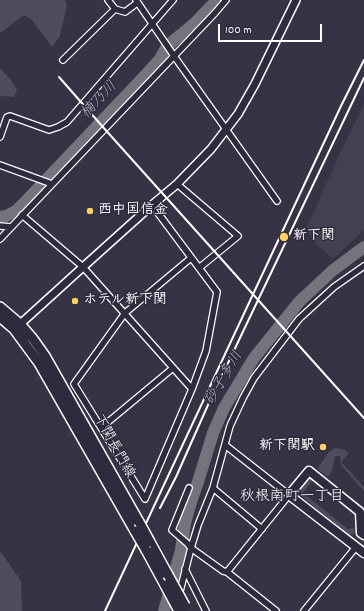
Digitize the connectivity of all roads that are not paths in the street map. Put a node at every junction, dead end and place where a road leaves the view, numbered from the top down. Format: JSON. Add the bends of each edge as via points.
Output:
{"nodes":[{"id":1,"x":108,"y":0,"type":"edge"},
{"id":2,"x":173,"y":0,"type":"edge"},
{"id":3,"x":226,"y":0,"type":"edge"},
{"id":4,"x":296,"y":0,"type":"edge"},
{"id":5,"x":137,"y":1,"type":"edge"},
{"id":6,"x":115,"y":9,"type":"junction"},
{"id":7,"x":153,"y":24,"type":"junction"},
{"id":8,"x":174,"y":56,"type":"junction"},
{"id":9,"x":63,"y":60,"type":"dead end"},
{"id":10,"x":227,"y":130,"type":"junction"},
{"id":11,"x":0,"y":137,"type":"edge"},
{"id":12,"x":0,"y":165,"type":"edge"},
{"id":13,"x":52,"y":184,"type":"junction"},
{"id":14,"x":177,"y":184,"type":"junction"},
{"id":15,"x":277,"y":201,"type":"dead end"},
{"id":16,"x":152,"y":205,"type":"junction"},
{"id":17,"x":22,"y":215,"type":"junction"},
{"id":18,"x":0,"y":226,"type":"edge"},
{"id":19,"x":11,"y":227,"type":"junction"},
{"id":20,"x":0,"y":239,"type":"edge"},
{"id":21,"x":191,"y":258,"type":"junction"},
{"id":22,"x":364,"y":266,"type":"edge"},
{"id":23,"x":83,"y":267,"type":"junction"},
{"id":24,"x":199,"y":268,"type":"junction"},
{"id":25,"x":0,"y":307,"type":"edge"},
{"id":26,"x":125,"y":313,"type":"junction"},
{"id":27,"x":0,"y":317,"type":"edge"},
{"id":28,"x":17,"y":326,"type":"junction"},
{"id":29,"x":173,"y":368,"type":"junction"},
{"id":30,"x":192,"y":389,"type":"junction"},
{"id":31,"x":102,"y":427,"type":"junction"},
{"id":32,"x":225,"y":445,"type":"junction"},
{"id":33,"x":189,"y":488,"type":"dead end"},
{"id":34,"x":213,"y":488,"type":"junction"},
{"id":35,"x":289,"y":495,"type":"junction"},
{"id":36,"x":262,"y":529,"type":"junction"},
{"id":37,"x":363,"y":534,"type":"edge"},
{"id":38,"x":354,"y":545,"type":"junction"},
{"id":39,"x":148,"y":546,"type":"junction"},
{"id":40,"x":189,"y":546,"type":"junction"},
{"id":41,"x":364,"y":553,"type":"edge"},
{"id":42,"x":185,"y":569,"type":"junction"},
{"id":43,"x":228,"y":572,"type":"junction"},
{"id":44,"x":184,"y":609,"type":"edge"},
{"id":45,"x":176,"y":611,"type":"edge"},
{"id":46,"x":206,"y":611,"type":"edge"},
{"id":47,"x":276,"y":611,"type":"edge"},
{"id":48,"x":304,"y":611,"type":"edge"}],
"edges":[{"from":1,"to":6,"type":"street"},
{"from":2,"to":7,"type":"street"},
{"from":3,"to":8,"type":"street"},
{"from":4,"to":10,"type":"street","via":[[255,84]]},
{"from":5,"to":6,"type":"street","via":[[125,12]]},
{"from":5,"to":7,"type":"street"},
{"from":6,"to":9,"type":"street"},
{"from":7,"to":8,"type":"street"},
{"from":7,"to":11,"type":"street","via":[[67,122],[49,130],[10,116],[7,117]]},
{"from":8,"to":10,"type":"street"},
{"from":8,"to":13,"type":"street"},
{"from":10,"to":14,"type":"street"},
{"from":10,"to":15,"type":"street"},
{"from":12,"to":13,"type":"street"},
{"from":13,"to":17,"type":"street"},
{"from":14,"to":16,"type":"street"},
{"from":14,"to":24,"type":"street","via":[[238,236]]},
{"from":16,"to":21,"type":"street"},
{"from":16,"to":23,"type":"street"},
{"from":17,"to":19,"type":"street"},
{"from":17,"to":23,"type":"street"},
{"from":18,"to":19,"type":"street"},
{"from":19,"to":20,"type":"street"},
{"from":21,"to":24,"type":"street"},
{"from":21,"to":26,"type":"street"},
{"from":22,"to":32,"type":"street","via":[[334,287],[299,319],[277,347],[242,398]]},
{"from":23,"to":26,"type":"street"},
{"from":23,"to":28,"type":"street"},
{"from":24,"to":30,"type":"street","via":[[216,292],[206,351]]},
{"from":25,"to":28,"type":"main road","name":"下関長門線"},
{"from":26,"to":29,"type":"street"},
{"from":26,"to":31,"type":"street","via":[[74,384]]},
{"from":27,"to":28,"type":"main road","name":"下関長門線"},
{"from":28,"to":39,"type":"main road","name":"下関長門線","bridge":true},
{"from":29,"to":30,"type":"street"},
{"from":29,"to":31,"type":"street"},
{"from":30,"to":31,"type":"street","via":[[145,499]]},
{"from":32,"to":34,"type":"street"},
{"from":32,"to":35,"type":"street"},
{"from":33,"to":40,"type":"street","via":[[172,530]]},
{"from":34,"to":36,"type":"street"},
{"from":34,"to":40,"type":"street"},
{"from":35,"to":36,"type":"street"},
{"from":35,"to":37,"type":"main road","via":[[309,471],[360,512]]},
{"from":35,"to":38,"type":"main road"},
{"from":36,"to":43,"type":"street"},
{"from":37,"to":38,"type":"main road"},
{"from":38,"to":41,"type":"main road"},
{"from":38,"to":48,"type":"street"},
{"from":39,"to":44,"type":"main road","name":"下関長門線","bridge":true,"via":[[168,574]]},
{"from":39,"to":44,"type":"main road","name":"下関長門線","bridge":true,"via":[[165,585]]},
{"from":40,"to":42,"type":"street"},
{"from":40,"to":43,"type":"street"},
{"from":42,"to":45,"type":"street"},
{"from":42,"to":46,"type":"street"},
{"from":43,"to":47,"type":"street"}]}
